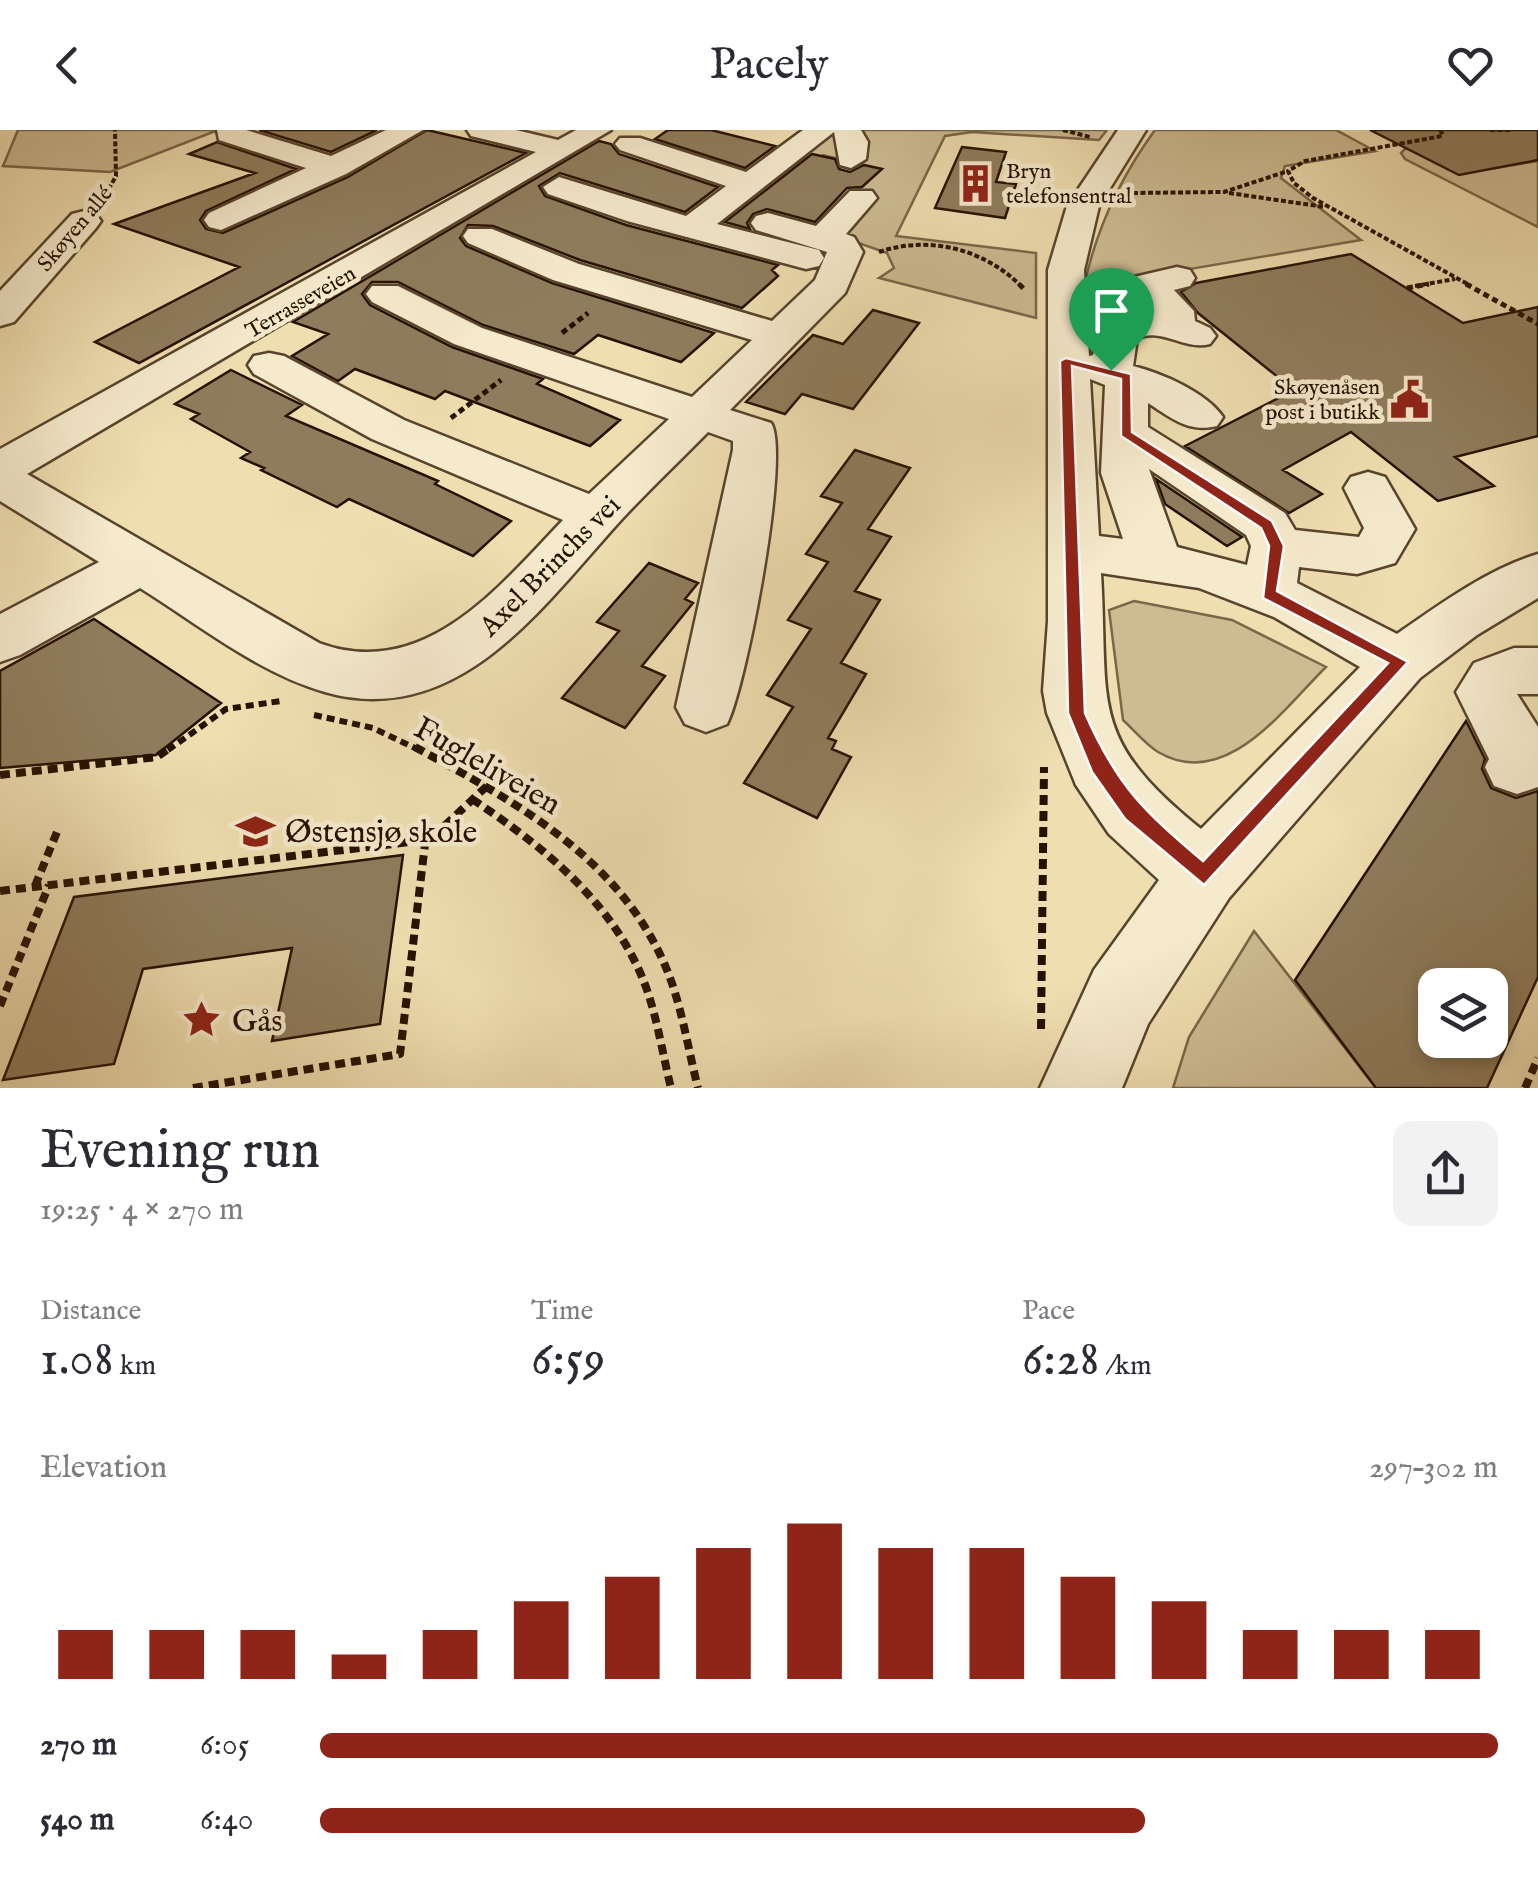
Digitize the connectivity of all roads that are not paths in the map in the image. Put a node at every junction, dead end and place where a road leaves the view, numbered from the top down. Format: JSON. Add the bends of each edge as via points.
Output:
{"nodes":[{"id":1,"x":409,"y":130,"type":"edge"},
{"id":2,"x":481,"y":130,"type":"edge"},
{"id":3,"x":764,"y":130,"type":"edge"},
{"id":4,"x":1132,"y":130,"type":"edge"},
{"id":5,"x":230,"y":134,"type":"dead end"},
{"id":6,"x":613,"y":137,"type":"edge"},
{"id":7,"x":802,"y":151,"type":"edge"},
{"id":8,"x":334,"y":166,"type":"junction"},
{"id":9,"x":561,"y":168,"type":"junction"},
{"id":10,"x":861,"y":198,"type":"dead end"},
{"id":11,"x":757,"y":199,"type":"junction"},
{"id":12,"x":84,"y":220,"type":"road end"},
{"id":13,"x":221,"y":220,"type":"dead end"},
{"id":14,"x":691,"y":228,"type":"junction"},
{"id":15,"x":480,"y":236,"type":"dead end"},
{"id":16,"x":848,"y":251,"type":"junction"},
{"id":17,"x":1177,"y":278,"type":"dead end"},
{"id":18,"x":385,"y":294,"type":"dead end"},
{"id":19,"x":0,"y":314,"type":"edge"},
{"id":20,"x":780,"y":336,"type":"junction"},
{"id":21,"x":270,"y":365,"type":"dead end"},
{"id":22,"x":1101,"y":369,"type":"junction"},
{"id":23,"x":702,"y":416,"type":"junction"},
{"id":24,"x":1201,"y":417,"type":"dead end"},
{"id":25,"x":1126,"y":434,"type":"junction"},
{"id":26,"x":0,"y":469,"type":"edge"},
{"id":27,"x":0,"y":479,"type":"edge"},
{"id":28,"x":1368,"y":488,"type":"dead end"},
{"id":29,"x":597,"y":515,"type":"junction"},
{"id":30,"x":1072,"y":550,"type":"junction"},
{"id":31,"x":1157,"y":562,"type":"junction"},
{"id":32,"x":138,"y":565,"type":"junction"},
{"id":33,"x":1273,"y":570,"type":"junction"},
{"id":34,"x":1537,"y":574,"type":"edge"},
{"id":35,"x":0,"y":640,"type":"edge"},
{"id":36,"x":1400,"y":662,"type":"junction"},
{"id":37,"x":1538,"y":672,"type":"edge"},
{"id":38,"x":706,"y":707,"type":"dead end"},
{"id":39,"x":1527,"y":772,"type":"edge"},
{"id":40,"x":1204,"y":875,"type":"junction"},
{"id":41,"x":1061,"y":1067,"type":"edge"}],
"edges":[{"from":1,"to":8,"type":"street"},
{"from":2,"to":9,"type":"street"},
{"from":3,"to":7,"type":"street"},
{"from":4,"to":22,"type":"street","via":[[1093,185],[1072,233],[1066,309]]},
{"from":5,"to":8,"type":"street"},
{"from":6,"to":9,"type":"street","name":"Terrasseveien"},
{"from":6,"to":11,"type":"street"},
{"from":7,"to":11,"type":"street"},
{"from":8,"to":13,"type":"street"},
{"from":9,"to":14,"type":"street"},
{"from":9,"to":26,"type":"street","name":"Terrasseveien"},
{"from":10,"to":16,"type":"street","name":"Axel Brinchs vei"},
{"from":11,"to":14,"type":"street"},
{"from":11,"to":16,"type":"street"},
{"from":12,"to":19,"type":"street","name":"Skøyen allé"},
{"from":14,"to":16,"type":"street"},
{"from":15,"to":20,"type":"street","via":[[566,272]]},
{"from":16,"to":20,"type":"street","name":"Axel Brinchs vei","via":[[832,285]]},
{"from":17,"to":22,"type":"street","via":[[1147,284],[1185,331],[1133,324],[1122,330]]},
{"from":18,"to":23,"type":"street","via":[[468,336]]},
{"from":20,"to":23,"type":"street","name":"Axel Brinchs vei"},
{"from":21,"to":29,"type":"street","via":[[373,423]]},
{"from":22,"to":24,"type":"street"},
{"from":22,"to":25,"type":"street"},
{"from":22,"to":30,"type":"street"},
{"from":23,"to":29,"type":"street","name":"Axel Brinchs vei"},
{"from":23,"to":38,"type":"street","via":[[744,428],[759,442]]},
{"from":25,"to":31,"type":"street","via":[[1125,472]]},
{"from":25,"to":33,"type":"street","via":[[1267,525]]},
{"from":27,"to":32,"type":"street","name":"Axel Brinchs vei"},
{"from":28,"to":33,"type":"street","via":[[1390,529],[1377,550]]},
{"from":29,"to":32,"type":"street","name":"Axel Brinchs vei","via":[[488,629],[443,659],[390,674],[330,671],[299,659]]},
{"from":30,"to":31,"type":"street"},
{"from":30,"to":40,"type":"street","via":[[1074,691],[1084,736],[1132,813]]},
{"from":31,"to":33,"type":"street"},
{"from":32,"to":35,"type":"street"},
{"from":33,"to":36,"type":"street"},
{"from":34,"to":36,"type":"street"},
{"from":36,"to":40,"type":"street"},
{"from":37,"to":39,"type":"street","via":[[1503,672],[1486,692],[1509,739],[1533,762]]},
{"from":40,"to":41,"type":"street","via":[[1120,997]]}]}
